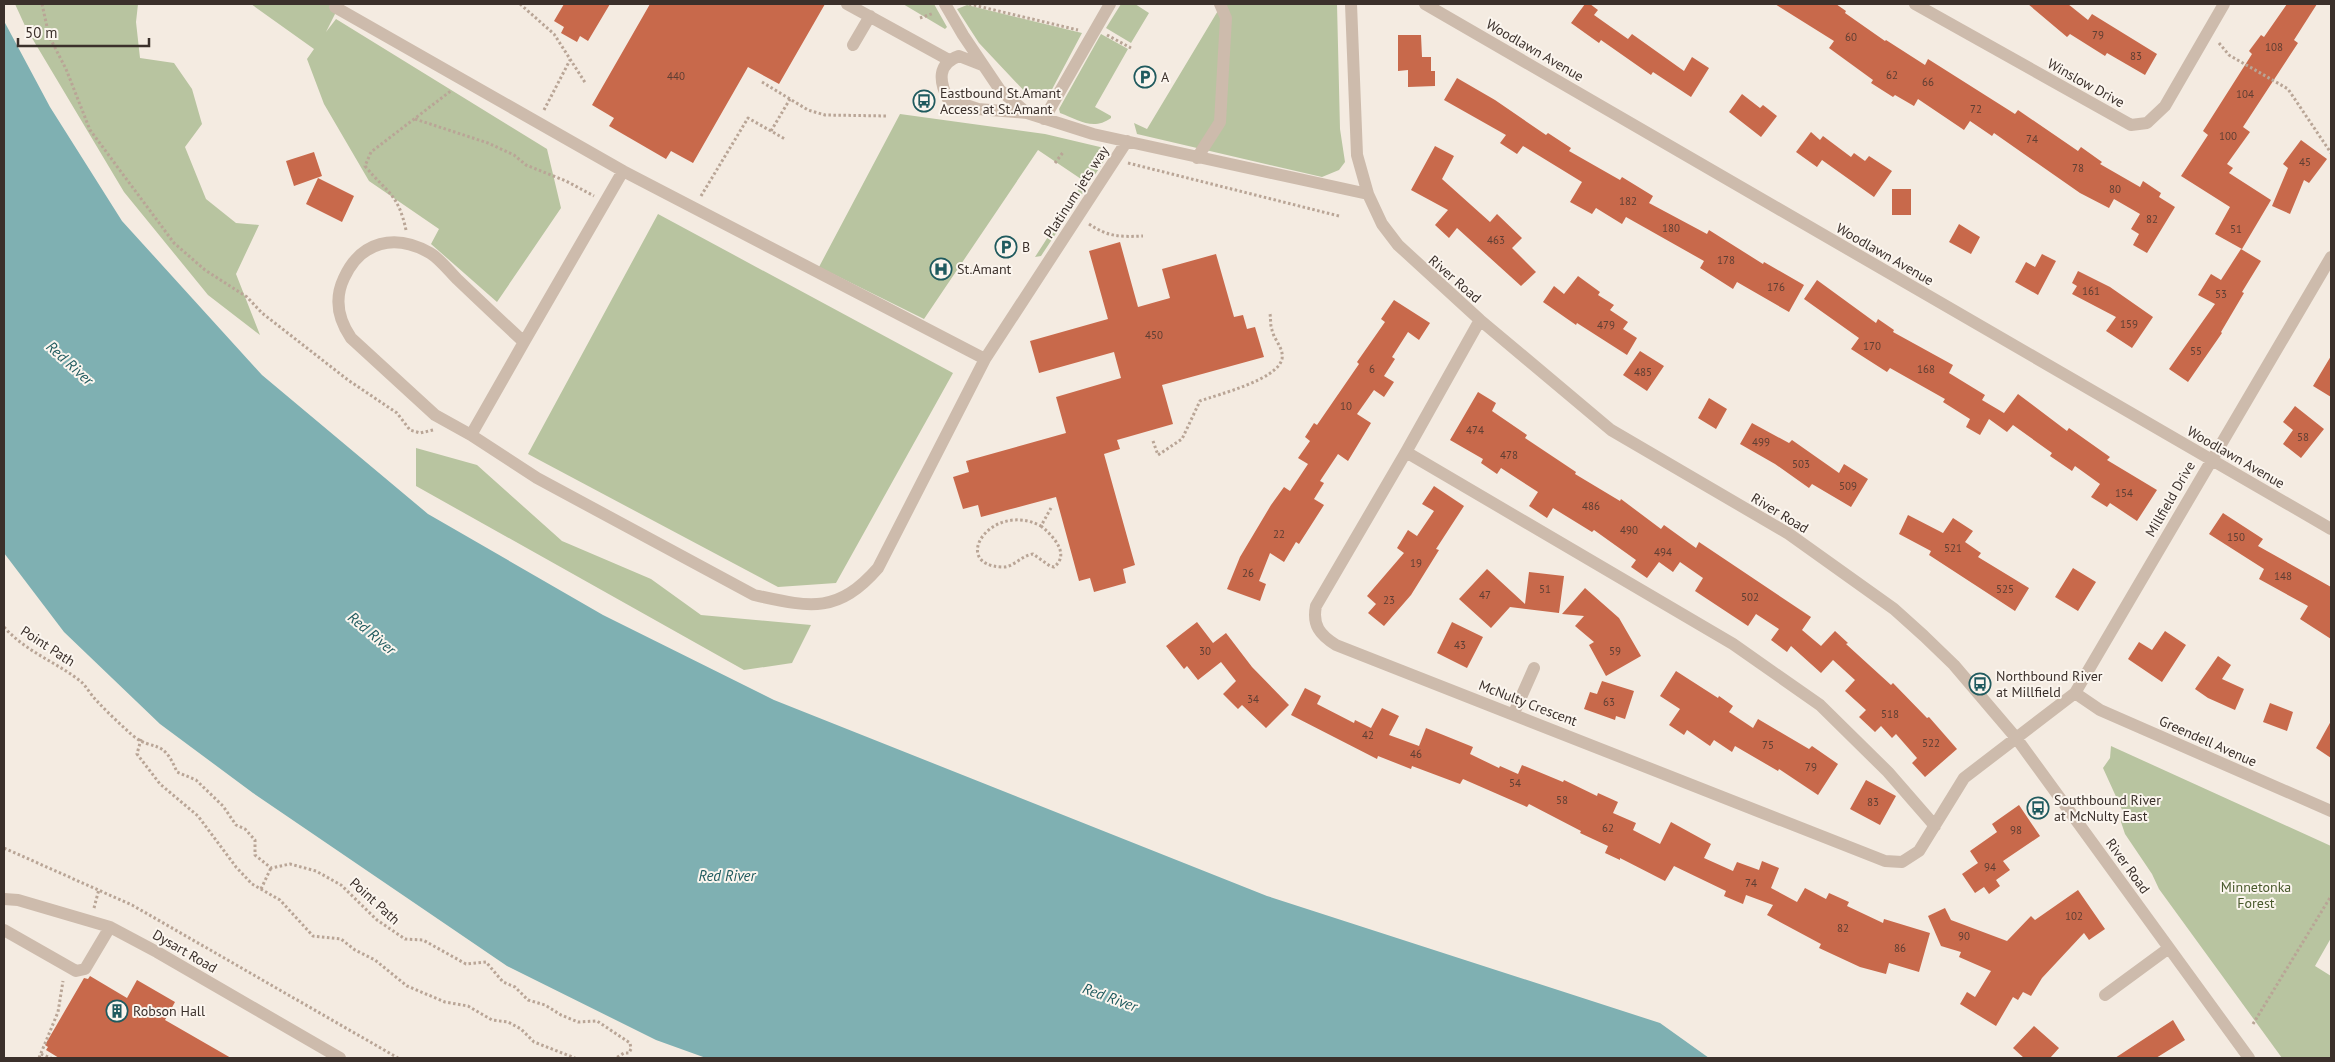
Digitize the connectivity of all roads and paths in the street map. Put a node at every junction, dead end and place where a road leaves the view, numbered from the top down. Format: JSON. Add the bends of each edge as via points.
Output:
{"nodes":[{"id":1,"x":42,"y":4,"type":"edge"},
{"id":2,"x":520,"y":4,"type":"edge"},
{"id":3,"x":847,"y":4,"type":"edge"},
{"id":4,"x":945,"y":4,"type":"edge"},
{"id":5,"x":969,"y":4,"type":"edge"},
{"id":6,"x":1110,"y":4,"type":"edge"},
{"id":7,"x":1220,"y":4,"type":"edge"},
{"id":8,"x":1351,"y":4,"type":"edge"},
{"id":9,"x":1425,"y":4,"type":"edge"},
{"id":10,"x":1915,"y":4,"type":"edge"},
{"id":11,"x":2224,"y":4,"type":"edge"},
{"id":12,"x":335,"y":7,"type":"dead end"},
{"id":13,"x":870,"y":16,"type":"junction"},
{"id":14,"x":1095,"y":31,"type":"junction"},
{"id":15,"x":2209,"y":31,"type":"junction"},
{"id":16,"x":853,"y":45,"type":"dead end"},
{"id":17,"x":1131,"y":48,"type":"dead end"},
{"id":18,"x":570,"y":59,"type":"junction"},
{"id":19,"x":949,"y":60,"type":"junction"},
{"id":20,"x":982,"y":65,"type":"junction"},
{"id":21,"x":464,"y":80,"type":"junction"},
{"id":22,"x":762,"y":82,"type":"dead end"},
{"id":23,"x":586,"y":84,"type":"dead end"},
{"id":24,"x":790,"y":99,"type":"junction"},
{"id":25,"x":1027,"y":113,"type":"junction"},
{"id":26,"x":888,"y":116,"type":"dead end"},
{"id":27,"x":414,"y":119,"type":"junction"},
{"id":28,"x":1044,"y":119,"type":"junction"},
{"id":29,"x":537,"y":122,"type":"junction"},
{"id":30,"x":771,"y":131,"type":"junction"},
{"id":31,"x":785,"y":139,"type":"dead end"},
{"id":32,"x":1126,"y":141,"type":"junction"},
{"id":33,"x":1064,"y":151,"type":"dead end"},
{"id":34,"x":2331,"y":153,"type":"edge"},
{"id":35,"x":1197,"y":158,"type":"junction"},
{"id":36,"x":1115,"y":160,"type":"junction"},
{"id":37,"x":1056,"y":163,"type":"dead end"},
{"id":38,"x":623,"y":171,"type":"junction"},
{"id":39,"x":1368,"y":194,"type":"junction"},
{"id":40,"x":699,"y":200,"type":"dead end"},
{"id":41,"x":605,"y":202,"type":"junction"},
{"id":42,"x":1339,"y":216,"type":"dead end"},
{"id":43,"x":1078,"y":217,"type":"junction"},
{"id":44,"x":1142,"y":236,"type":"dead end"},
{"id":45,"x":409,"y":246,"type":"junction"},
{"id":46,"x":2331,"y":257,"type":"edge"},
{"id":47,"x":1270,"y":314,"type":"dead end"},
{"id":48,"x":1480,"y":320,"type":"junction"},
{"id":49,"x":524,"y":342,"type":"junction"},
{"id":50,"x":985,"y":358,"type":"junction"},
{"id":51,"x":454,"y":426,"type":"junction"},
{"id":52,"x":471,"y":435,"type":"junction"},
{"id":53,"x":1153,"y":441,"type":"dead end"},
{"id":54,"x":1406,"y":452,"type":"junction"},
{"id":55,"x":2210,"y":460,"type":"junction"},
{"id":56,"x":1051,"y":508,"type":"dead end"},
{"id":57,"x":1040,"y":526,"type":"junction"},
{"id":58,"x":2331,"y":528,"type":"edge"},
{"id":59,"x":4,"y":627,"type":"edge"},
{"id":60,"x":1534,"y":668,"type":"dead end"},
{"id":61,"x":2075,"y":693,"type":"junction"},
{"id":62,"x":1514,"y":713,"type":"junction"},
{"id":63,"x":141,"y":739,"type":"junction"},
{"id":64,"x":2017,"y":739,"type":"junction"},
{"id":65,"x":2331,"y":811,"type":"edge"},
{"id":66,"x":1935,"y":826,"type":"junction"},
{"id":67,"x":4,"y":848,"type":"edge"},
{"id":68,"x":271,"y":868,"type":"junction"},
{"id":69,"x":261,"y":889,"type":"junction"},
{"id":70,"x":2331,"y":896,"type":"edge"},
{"id":71,"x":4,"y":899,"type":"edge"},
{"id":72,"x":110,"y":927,"type":"junction"},
{"id":73,"x":4,"y":930,"type":"edge"},
{"id":74,"x":2169,"y":948,"type":"junction"},
{"id":75,"x":66,"y":965,"type":"junction"},
{"id":76,"x":2105,"y":995,"type":"dead end"},
{"id":77,"x":2253,"y":1024,"type":"dead end"},
{"id":78,"x":41,"y":1054,"type":"junction"},
{"id":79,"x":39,"y":1058,"type":"edge"},
{"id":80,"x":51,"y":1058,"type":"edge"},
{"id":81,"x":340,"y":1058,"type":"edge"},
{"id":82,"x":398,"y":1058,"type":"edge"},
{"id":83,"x":575,"y":1058,"type":"edge"},
{"id":84,"x":616,"y":1058,"type":"edge"},
{"id":85,"x":2249,"y":1058,"type":"edge"}],
"edges":[{"from":1,"to":51,"type":"path","via":[[49,36],[90,130],[174,243],[204,270],[247,297],[262,313],[348,380],[397,413],[410,430],[420,433]]},
{"from":2,"to":18,"type":"path","via":[[554,34]]},
{"from":3,"to":13,"type":"street"},
{"from":4,"to":20,"type":"street"},
{"from":5,"to":14,"type":"path"},
{"from":6,"to":14,"type":"street"},
{"from":7,"to":35,"type":"street","via":[[1226,18],[1220,122]]},
{"from":8,"to":39,"type":"street","name":"River Road","via":[[1355,136],[1361,175]]},
{"from":9,"to":55,"type":"street","name":"Woodlawn Avenue"},
{"from":10,"to":15,"type":"street","name":"Winslow Drive","via":[[2131,125],[2147,123],[2165,106]]},
{"from":11,"to":15,"type":"street","name":"Winslow Drive"},
{"from":12,"to":21,"type":"street"},
{"from":13,"to":16,"type":"street"},
{"from":13,"to":19,"type":"street"},
{"from":14,"to":17,"type":"path"},
{"from":14,"to":28,"type":"street"},
{"from":15,"to":34,"type":"path","via":[[2229,55],[2288,89]]},
{"from":18,"to":23,"type":"path"},
{"from":18,"to":29,"type":"path"},
{"from":19,"to":20,"type":"street","via":[[959,56]]},
{"from":19,"to":25,"type":"street","via":[[942,69],[941,86],[948,99],[978,109]]},
{"from":20,"to":25,"type":"street","via":[[1000,90]]},
{"from":21,"to":27,"type":"path"},
{"from":21,"to":29,"type":"street"},
{"from":22,"to":24,"type":"path"},
{"from":24,"to":26,"type":"path","via":[[808,110],[825,115]]},
{"from":24,"to":30,"type":"path"},
{"from":25,"to":28,"type":"street"},
{"from":27,"to":41,"type":"path","via":[[488,143],[514,155],[526,165]]},
{"from":27,"to":45,"type":"path","via":[[371,152],[365,166],[393,195],[402,210]]},
{"from":28,"to":32,"type":"street"},
{"from":29,"to":38,"type":"street"},
{"from":30,"to":31,"type":"path"},
{"from":30,"to":40,"type":"path","via":[[748,118]]},
{"from":32,"to":35,"type":"street"},
{"from":32,"to":36,"type":"street","name":"Platinum jets way"},
{"from":33,"to":37,"type":"path"},
{"from":35,"to":39,"type":"street"},
{"from":36,"to":42,"type":"path"},
{"from":36,"to":43,"type":"street","name":"Platinum jets way"},
{"from":38,"to":41,"type":"street"},
{"from":38,"to":50,"type":"street"},
{"from":39,"to":48,"type":"street","name":"River Road","via":[[1382,224],[1398,245]]},
{"from":41,"to":49,"type":"street"},
{"from":43,"to":44,"type":"path","via":[[1103,233],[1120,237]]},
{"from":43,"to":50,"type":"street","name":"Platinum jets way"},
{"from":45,"to":49,"type":"street","name":"Platinum jets way","via":[[430,253]]},
{"from":45,"to":51,"type":"street","name":"Platinum jets way","via":[[392,242],[372,246],[356,258],[343,278],[337,300],[342,324],[352,338],[435,415]]},
{"from":46,"to":55,"type":"street","name":"Millfield Drive"},
{"from":47,"to":53,"type":"path","via":[[1272,331],[1282,358],[1277,368],[1267,377],[1200,402],[1182,439],[1158,455]]},
{"from":48,"to":54,"type":"street","name":"McNulty Crescent"},
{"from":48,"to":64,"type":"street","name":"River Road","via":[[1611,430],[1789,534],[1894,609],[1954,664]]},
{"from":49,"to":52,"type":"street"},
{"from":50,"to":52,"type":"street","name":"Platinum jets way","via":[[878,568],[863,585],[839,601],[814,605],[754,595],[537,478]]},
{"from":51,"to":52,"type":"street","name":"Platinum jets way"},
{"from":54,"to":62,"type":"street","name":"McNulty Crescent","via":[[1316,606],[1317,627],[1336,645]]},
{"from":54,"to":66,"type":"street","via":[[1733,644],[1820,705],[1888,772]]},
{"from":55,"to":58,"type":"street","name":"Woodlawn Avenue"},
{"from":55,"to":61,"type":"street","name":"Millfield Drive"},
{"from":56,"to":57,"type":"path"},
{"from":57,"to":57,"type":"path","via":[[1031,521],[1003,521],[978,541],[980,557],[991,565],[1002,567],[1033,554],[1054,567],[1061,557],[1060,548],[1051,534]]},
{"from":59,"to":63,"type":"path","name":"Point Path","via":[[34,652],[81,680],[95,699]]},
{"from":60,"to":62,"type":"street"},
{"from":61,"to":64,"type":"street","name":"Millfield Drive"},
{"from":61,"to":65,"type":"street","name":"Greendell Avenue","via":[[2100,710]]},
{"from":62,"to":66,"type":"street","name":"McNulty Crescent","via":[[1885,861],[1902,862],[1919,852]]},
{"from":63,"to":68,"type":"path","name":"Point Path","via":[[170,755],[177,772],[196,780],[223,806],[236,825],[255,840],[255,855]]},
{"from":63,"to":69,"type":"path","via":[[137,754],[145,766],[160,784],[198,816],[236,867]]},
{"from":64,"to":66,"type":"street","name":"McNulty Crescent","via":[[1964,778]]},
{"from":64,"to":74,"type":"street","name":"River Road"},
{"from":67,"to":82,"type":"path","via":[[132,905]]},
{"from":68,"to":69,"type":"path"},
{"from":68,"to":84,"type":"path","name":"Point Path","via":[[290,864],[316,871],[341,885],[377,920],[405,939],[423,940],[466,964],[486,962],[503,982],[515,987],[528,1000],[545,1004],[578,1022],[596,1020],[630,1042],[629,1053]]},
{"from":69,"to":83,"type":"path","via":[[280,900],[313,936],[341,939],[375,960],[407,986],[445,1002],[468,1006],[492,1020],[508,1022],[534,1042]]},
{"from":70,"to":77,"type":"path"},
{"from":71,"to":72,"type":"street","name":"Dysart Road","via":[[27,902]]},
{"from":72,"to":75,"type":"street","via":[[85,969],[76,971]]},
{"from":72,"to":81,"type":"street","name":"Dysart Road"},
{"from":73,"to":75,"type":"street"},
{"from":74,"to":76,"type":"street"},
{"from":74,"to":85,"type":"street","name":"River Road"},
{"from":75,"to":78,"type":"path","via":[[58,1012]]},
{"from":78,"to":79,"type":"path"},
{"from":78,"to":80,"type":"path"}]}
